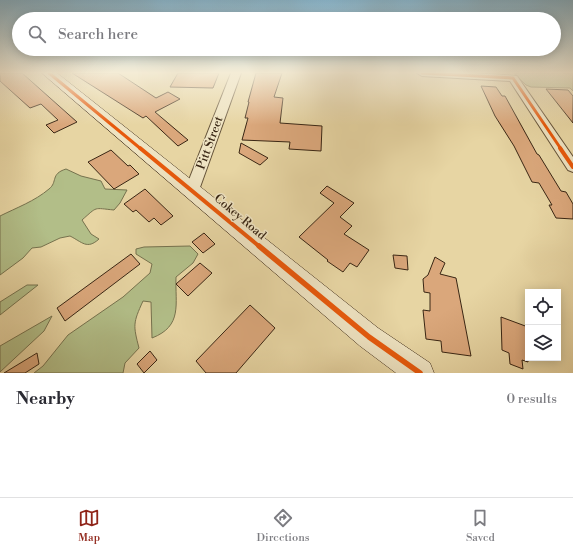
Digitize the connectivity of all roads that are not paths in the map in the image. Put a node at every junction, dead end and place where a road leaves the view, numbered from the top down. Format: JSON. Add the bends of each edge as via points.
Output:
{"nodes":[{"id":1,"x":72,"y":90,"type":"edge"},
{"id":2,"x":229,"y":90,"type":"edge"},
{"id":3,"x":521,"y":90,"type":"edge"},
{"id":4,"x":573,"y":167,"type":"edge"},
{"id":5,"x":192,"y":190,"type":"junction"},
{"id":6,"x":419,"y":373,"type":"edge"}],
"edges":[{"from":1,"to":5,"type":"street","name":"Cokey Road"},
{"from":2,"to":5,"type":"street","name":"Pitt Street"},
{"from":3,"to":4,"type":"street"},
{"from":5,"to":6,"type":"street","name":"Cokey Road","via":[[369,337]]}]}
